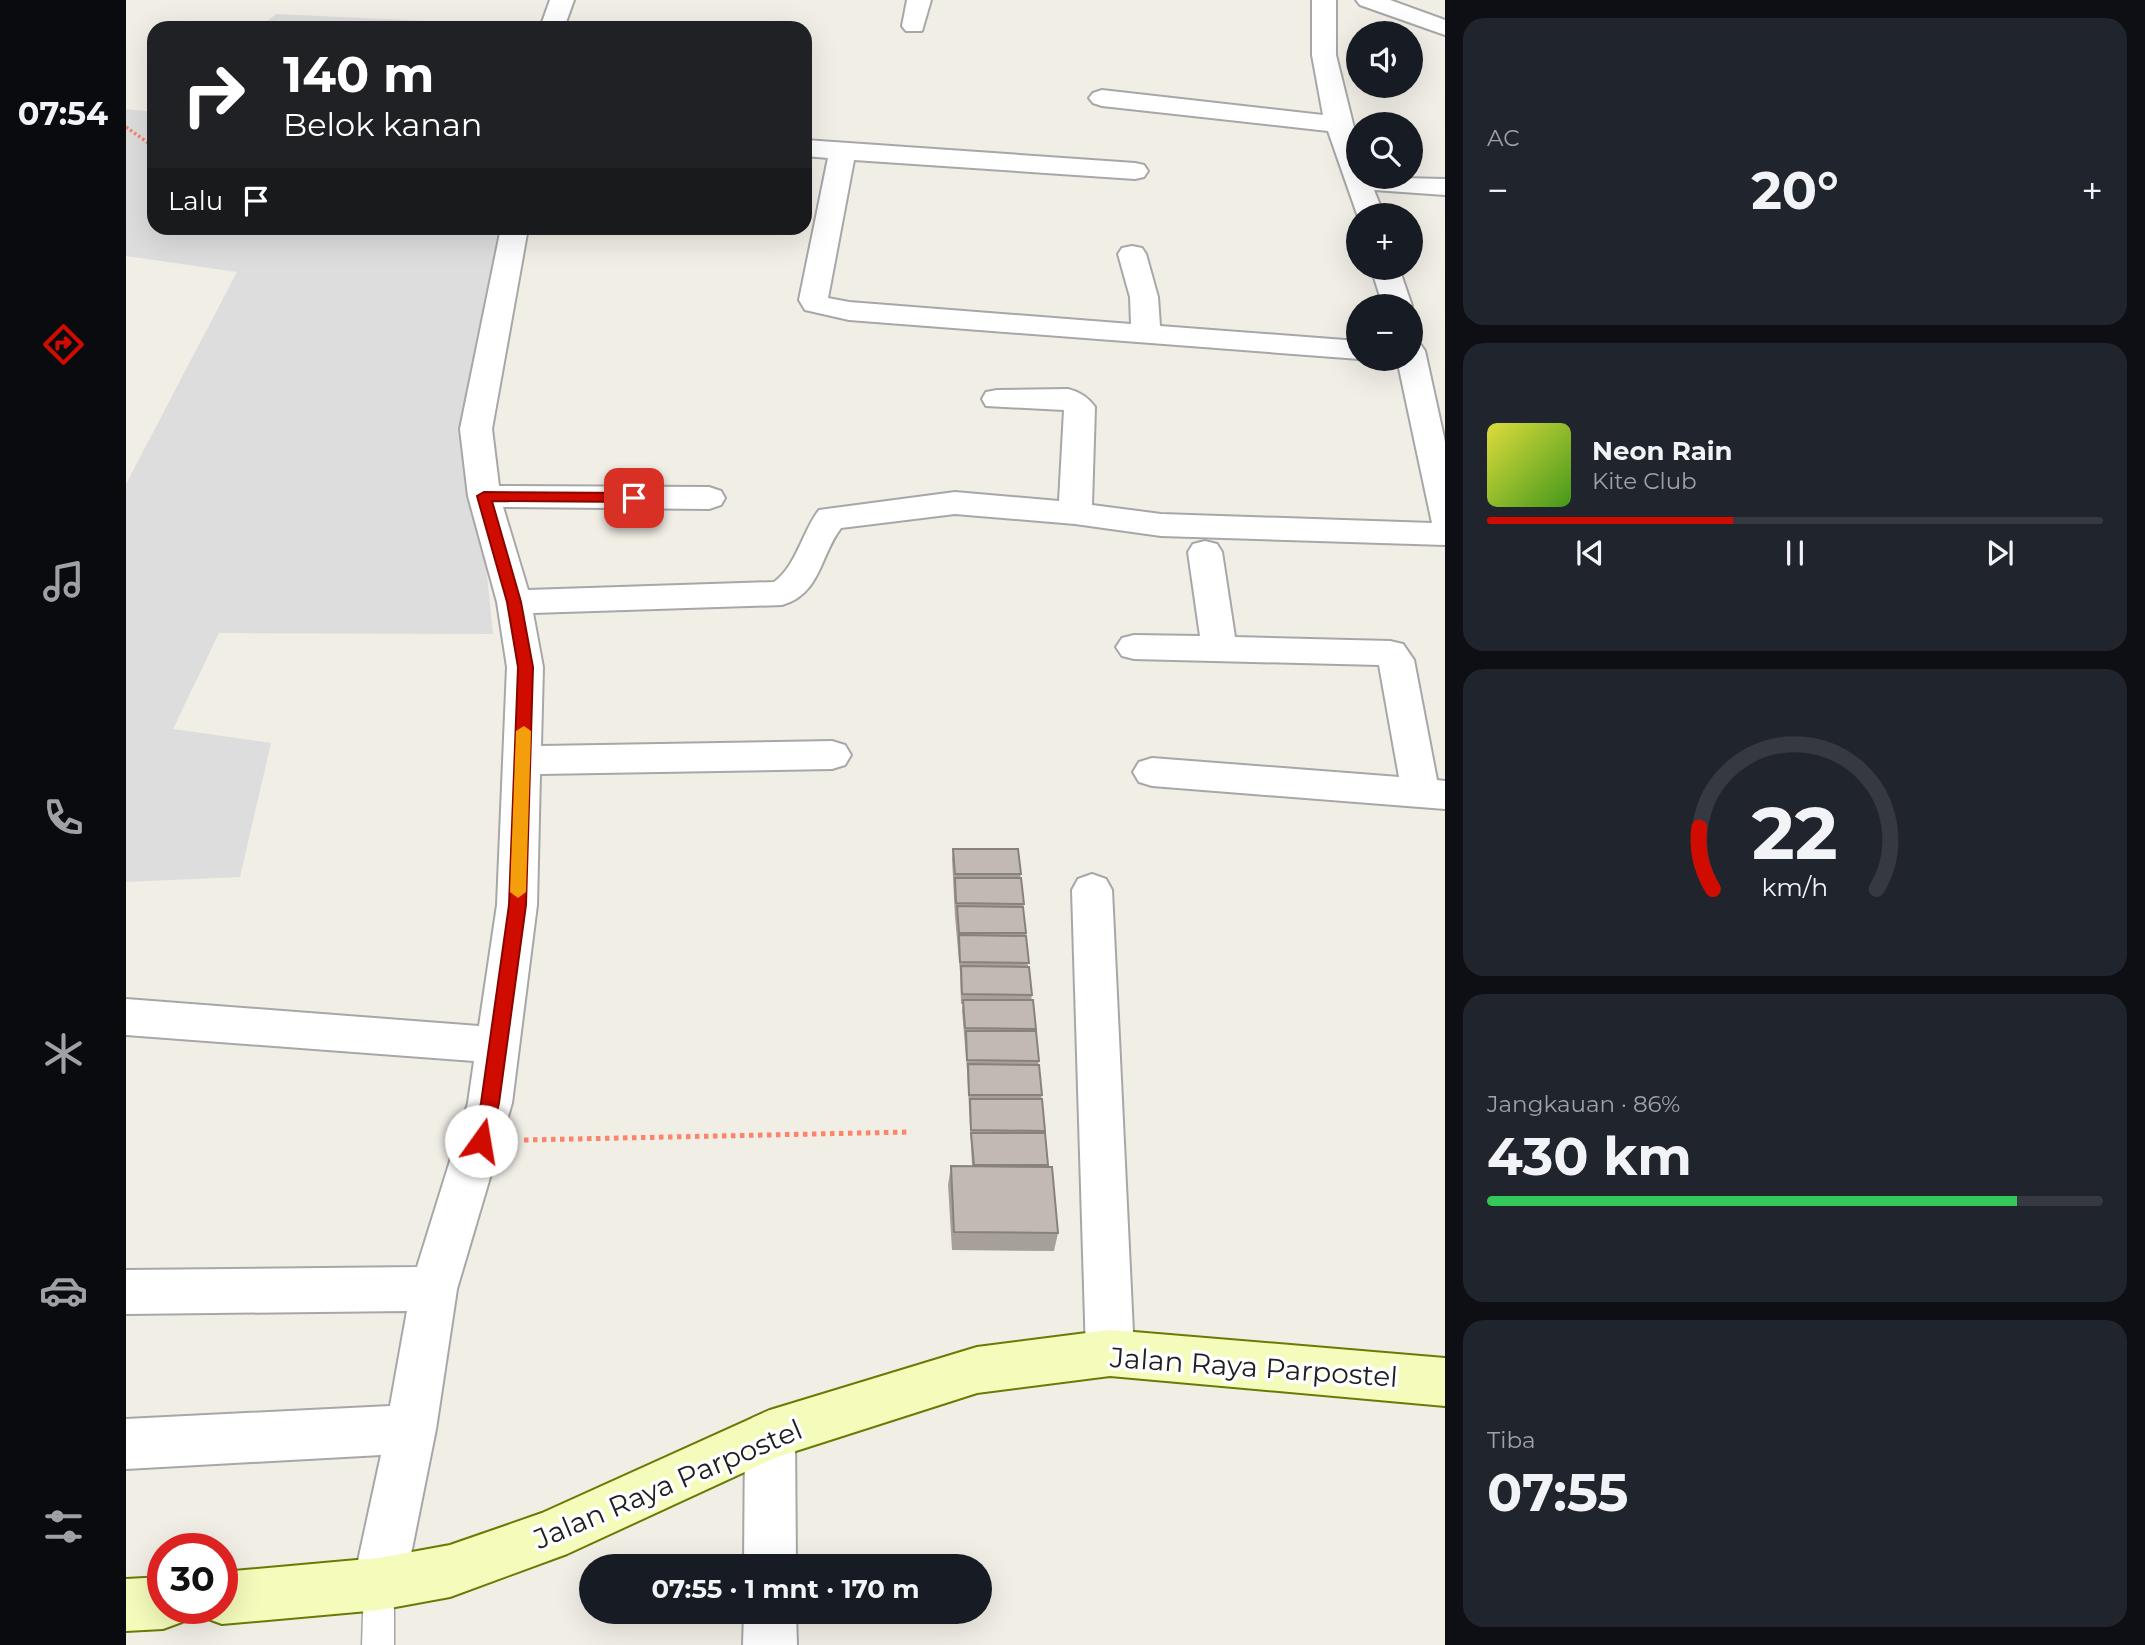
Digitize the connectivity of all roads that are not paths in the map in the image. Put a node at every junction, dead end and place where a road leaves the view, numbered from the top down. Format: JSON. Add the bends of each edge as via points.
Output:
{"nodes":[{"id":1,"x":562,"y":0,"type":"edge"},
{"id":2,"x":919,"y":0,"type":"edge"},
{"id":3,"x":1324,"y":0,"type":"edge"},
{"id":4,"x":1368,"y":0,"type":"edge"},
{"id":5,"x":554,"y":21,"type":"edge"},
{"id":6,"x":915,"y":26,"type":"dead end"},
{"id":7,"x":1445,"y":28,"type":"edge"},
{"id":8,"x":1102,"y":98,"type":"dead end"},
{"id":9,"x":1338,"y":124,"type":"junction"},
{"id":10,"x":1346,"y":147,"type":"edge"},
{"id":11,"x":812,"y":149,"type":"edge"},
{"id":12,"x":842,"y":151,"type":"junction"},
{"id":13,"x":1135,"y":171,"type":"dead end"},
{"id":14,"x":1423,"y":185,"type":"edge"},
{"id":15,"x":1445,"y":187,"type":"edge"},
{"id":16,"x":513,"y":235,"type":"edge"},
{"id":17,"x":1132,"y":254,"type":"dead end"},
{"id":18,"x":1146,"y":332,"type":"junction"},
{"id":19,"x":1346,"y":348,"type":"edge"},
{"id":20,"x":1420,"y":371,"type":"edge"},
{"id":21,"x":996,"y":399,"type":"dead end"},
{"id":22,"x":484,"y":496,"type":"junction"},
{"id":23,"x":709,"y":498,"type":"dead end"},
{"id":24,"x":1075,"y":513,"type":"junction"},
{"id":25,"x":1445,"y":517,"type":"edge"},
{"id":26,"x":1445,"y":534,"type":"edge"},
{"id":27,"x":1205,"y":552,"type":"dead end"},
{"id":28,"x":514,"y":602,"type":"junction"},
{"id":29,"x":1134,"y":647,"type":"dead end"},
{"id":30,"x":1219,"y":649,"type":"junction"},
{"id":31,"x":832,"y":755,"type":"dead end"},
{"id":32,"x":521,"y":760,"type":"junction"},
{"id":33,"x":1152,"y":772,"type":"dead end"},
{"id":34,"x":1433,"y":795,"type":"edge"},
{"id":35,"x":1092,"y":890,"type":"dead end"},
{"id":36,"x":126,"y":1017,"type":"edge"},
{"id":37,"x":497,"y":1045,"type":"junction"},
{"id":38,"x":434,"y":1289,"type":"junction"},
{"id":39,"x":126,"y":1292,"type":"edge"},
{"id":40,"x":1110,"y":1353,"type":"junction"},
{"id":41,"x":1445,"y":1382,"type":"edge"},
{"id":42,"x":411,"y":1429,"type":"junction"},
{"id":43,"x":770,"y":1435,"type":"junction"},
{"id":44,"x":126,"y":1444,"type":"edge"},
{"id":45,"x":770,"y":1554,"type":"edge"},
{"id":46,"x":379,"y":1584,"type":"junction"},
{"id":47,"x":238,"y":1597,"type":"edge"},
{"id":48,"x":147,"y":1604,"type":"edge"},
{"id":49,"x":126,"y":1605,"type":"edge"},
{"id":50,"x":770,"y":1624,"type":"edge"},
{"id":51,"x":379,"y":1645,"type":"edge"},
{"id":52,"x":770,"y":1645,"type":"edge"}],
"edges":[{"from":1,"to":5,"type":"street"},
{"from":2,"to":6,"type":"street"},
{"from":3,"to":9,"type":"street","via":[[1322,39]]},
{"from":4,"to":7,"type":"street"},
{"from":8,"to":9,"type":"street"},
{"from":9,"to":10,"type":"street"},
{"from":11,"to":12,"type":"street"},
{"from":12,"to":13,"type":"street"},
{"from":12,"to":18,"type":"street","via":[[815,304],[849,311]]},
{"from":14,"to":15,"type":"street"},
{"from":16,"to":22,"type":"street","via":[[476,429]]},
{"from":17,"to":18,"type":"street","via":[[1144,297]]},
{"from":18,"to":19,"type":"street"},
{"from":20,"to":25,"type":"street"},
{"from":21,"to":24,"type":"street","via":[[1068,398],[1080,407]]},
{"from":22,"to":23,"type":"street"},
{"from":22,"to":28,"type":"street"},
{"from":24,"to":26,"type":"street","via":[[1161,525]]},
{"from":24,"to":28,"type":"street","via":[[955,503],[843,516],[831,518],[817,533],[799,582],[782,593]]},
{"from":27,"to":30,"type":"street"},
{"from":28,"to":32,"type":"street","via":[[525,667]]},
{"from":29,"to":30,"type":"street"},
{"from":30,"to":34,"type":"street","via":[[1390,653]]},
{"from":31,"to":32,"type":"street"},
{"from":32,"to":37,"type":"street","via":[[517,905]]},
{"from":33,"to":34,"type":"street"},
{"from":35,"to":40,"type":"street"},
{"from":36,"to":37,"type":"street"},
{"from":37,"to":38,"type":"street","via":[[481,1141]]},
{"from":38,"to":39,"type":"street"},
{"from":38,"to":42,"type":"street"},
{"from":40,"to":41,"type":"main road","name":"Jalan Raya Parpostel"},
{"from":40,"to":43,"type":"main road","name":"Jalan Raya Parpostel","via":[[977,1370]]},
{"from":42,"to":44,"type":"street"},
{"from":42,"to":46,"type":"street"},
{"from":43,"to":45,"type":"street"},
{"from":43,"to":46,"type":"main road","name":"Jalan Raya Parpostel","via":[[549,1536],[450,1571]]},
{"from":46,"to":47,"type":"main road","name":"Jalan Raya Parpostel"},
{"from":46,"to":51,"type":"lane"},
{"from":48,"to":49,"type":"main road"},
{"from":50,"to":52,"type":"street"}]}
